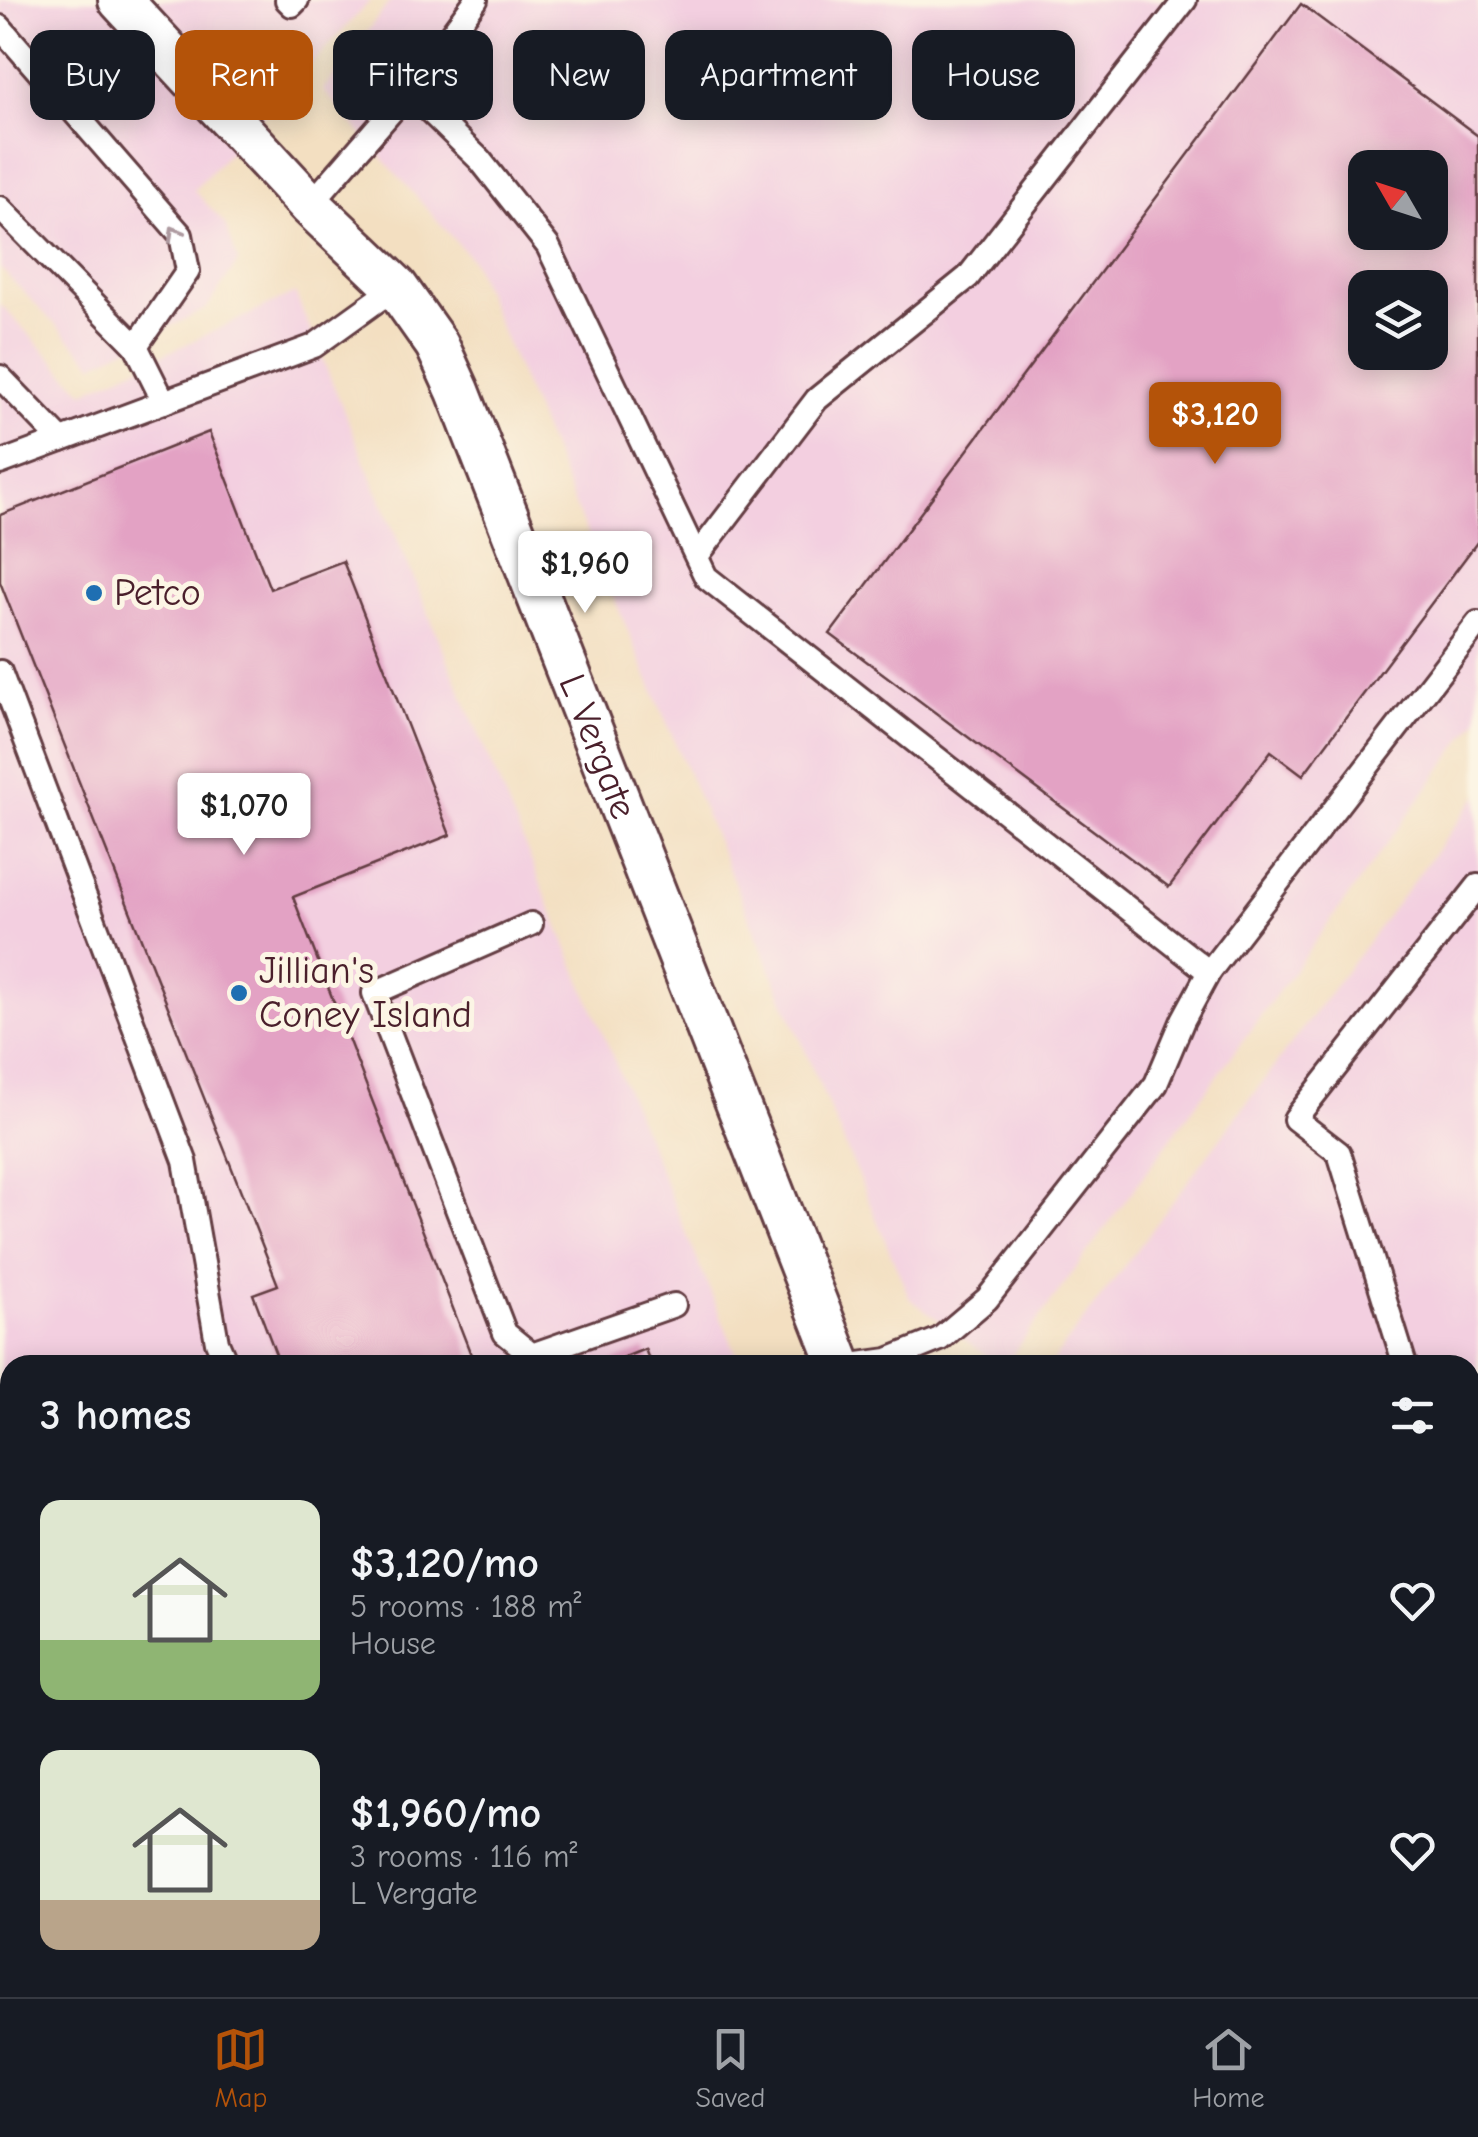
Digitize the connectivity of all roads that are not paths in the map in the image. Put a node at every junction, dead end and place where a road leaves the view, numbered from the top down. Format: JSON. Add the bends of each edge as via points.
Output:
{"nodes":[{"id":1,"x":120,"y":0,"type":"edge"},
{"id":2,"x":287,"y":0,"type":"edge"},
{"id":3,"x":297,"y":0,"type":"edge"},
{"id":4,"x":476,"y":0,"type":"edge"},
{"id":5,"x":1185,"y":0,"type":"edge"},
{"id":6,"x":0,"y":27,"type":"edge"},
{"id":7,"x":454,"y":30,"type":"edge"},
{"id":8,"x":384,"y":120,"type":"edge"},
{"id":9,"x":439,"y":120,"type":"edge"},
{"id":10,"x":310,"y":205,"type":"junction"},
{"id":11,"x":0,"y":208,"type":"edge"},
{"id":12,"x":396,"y":287,"type":"junction"},
{"id":13,"x":136,"y":346,"type":"junction"},
{"id":14,"x":0,"y":377,"type":"edge"},
{"id":15,"x":164,"y":402,"type":"junction"},
{"id":16,"x":61,"y":440,"type":"junction"},
{"id":17,"x":0,"y":463,"type":"edge"},
{"id":18,"x":697,"y":556,"type":"junction"},
{"id":19,"x":1478,"y":623,"type":"edge"},
{"id":20,"x":0,"y":672,"type":"edge"},
{"id":21,"x":1478,"y":886,"type":"edge"},
{"id":22,"x":531,"y":924,"type":"dead end"},
{"id":23,"x":1209,"y":972,"type":"junction"},
{"id":24,"x":674,"y":1305,"type":"dead end"},
{"id":25,"x":223,"y":1355,"type":"edge"},
{"id":26,"x":531,"y":1355,"type":"edge"},
{"id":27,"x":535,"y":1355,"type":"edge"},
{"id":28,"x":836,"y":1355,"type":"edge"},
{"id":29,"x":900,"y":1355,"type":"edge"},
{"id":30,"x":1402,"y":1355,"type":"edge"}],
"edges":[{"from":1,"to":10,"type":"street","name":"L Vergate"},
{"from":2,"to":3,"type":"lane"},
{"from":4,"to":7,"type":"lane"},
{"from":5,"to":18,"type":"lane","via":[[968,277],[816,399]]},
{"from":13,"to":6,"type":"lane","one_way":true,"via":[[188,271],[181,235]]},
{"from":8,"to":10,"type":"lane"},
{"from":9,"to":18,"type":"lane","via":[[548,246]]},
{"from":10,"to":12,"type":"street","name":"L Vergate"},
{"from":11,"to":13,"type":"lane"},
{"from":12,"to":15,"type":"lane","via":[[314,346]]},
{"from":12,"to":28,"type":"street","name":"L Vergate","via":[[438,345],[458,390]]},
{"from":13,"to":15,"type":"lane"},
{"from":14,"to":16,"type":"lane"},
{"from":15,"to":16,"type":"lane"},
{"from":16,"to":17,"type":"lane"},
{"from":18,"to":23,"type":"lane","via":[[706,577]]},
{"from":19,"to":23,"type":"lane"},
{"from":20,"to":25,"type":"lane","via":[[184,1161]]},
{"from":21,"to":30,"type":"lane","via":[[1295,1119],[1339,1153]]},
{"from":22,"to":26,"type":"lane","via":[[374,993],[505,1334]]},
{"from":23,"to":29,"type":"lane","via":[[1156,1084],[987,1300],[940,1339]]},
{"from":24,"to":27,"type":"lane"}]}
